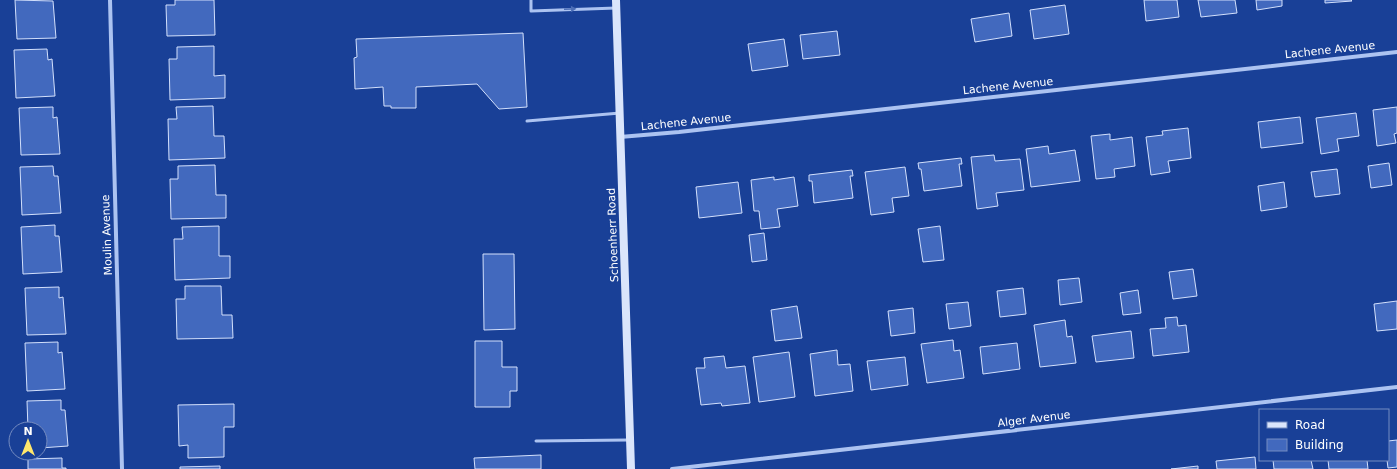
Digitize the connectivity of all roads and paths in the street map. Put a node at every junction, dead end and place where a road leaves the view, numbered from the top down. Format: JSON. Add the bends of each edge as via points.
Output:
{"nodes":[{"id":1,"x":110,"y":0,"type":"edge"},
{"id":2,"x":531,"y":0,"type":"edge"},
{"id":3,"x":616,"y":4,"type":"edge"},
{"id":4,"x":1397,"y":52,"type":"edge"},
{"id":5,"x":620,"y":113,"type":"junction"},
{"id":6,"x":527,"y":121,"type":"dead end"},
{"id":7,"x":620,"y":137,"type":"junction"},
{"id":8,"x":1397,"y":386,"type":"edge"},
{"id":9,"x":630,"y":440,"type":"junction"},
{"id":10,"x":536,"y":441,"type":"dead end"},
{"id":11,"x":122,"y":469,"type":"edge"},
{"id":12,"x":631,"y":469,"type":"edge"},
{"id":13,"x":672,"y":469,"type":"edge"}],
"edges":[{"from":1,"to":11,"type":"street","name":"Moulin Avenue"},
{"from":2,"to":3,"type":"lane","one_way":true,"via":[[531,11]]},
{"from":3,"to":5,"type":"main road","name":"Schoenherr Road"},
{"from":4,"to":7,"type":"street","name":"Lachene Avenue"},
{"from":5,"to":6,"type":"lane"},
{"from":5,"to":7,"type":"main road","name":"Schoenherr Road"},
{"from":7,"to":9,"type":"main road","name":"Schoenherr Road"},
{"from":8,"to":13,"type":"street","name":"Alger Avenue"},
{"from":9,"to":10,"type":"lane"},
{"from":9,"to":12,"type":"main road","name":"Schoenherr Road"}]}
